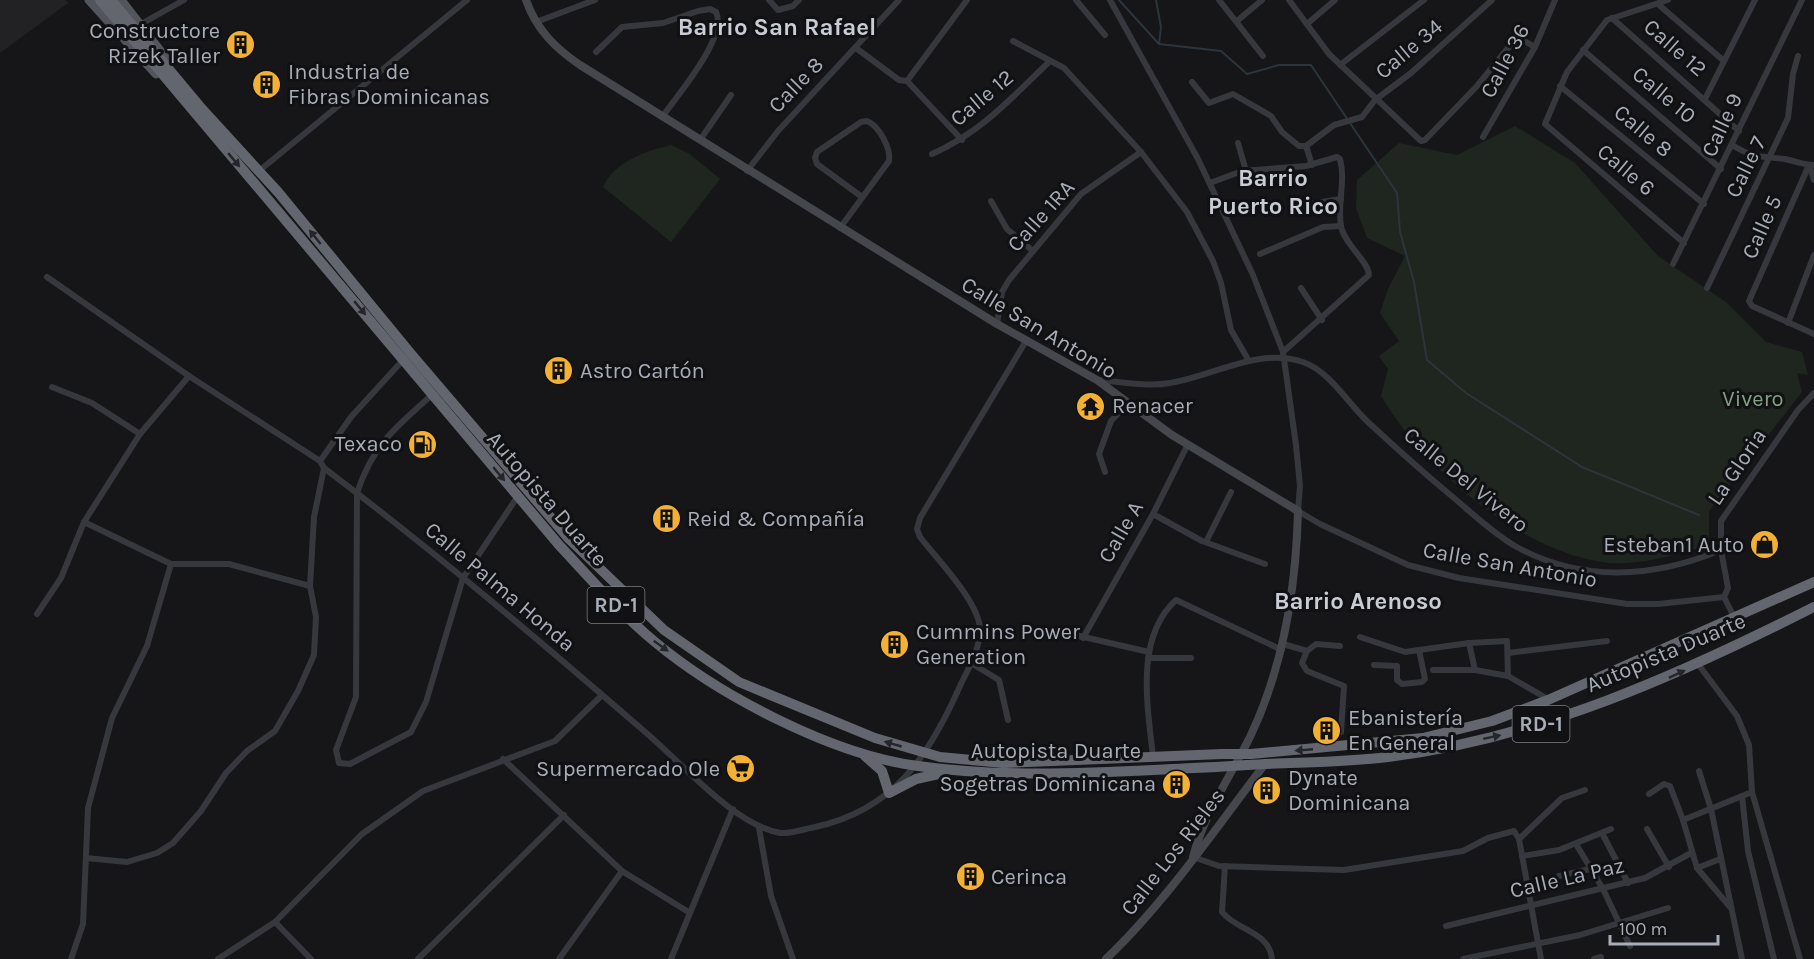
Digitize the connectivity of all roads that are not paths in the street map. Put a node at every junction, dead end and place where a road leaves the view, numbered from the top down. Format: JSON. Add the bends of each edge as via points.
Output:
{"nodes":[{"id":1,"x":89,"y":0,"type":"edge"},
{"id":2,"x":100,"y":0,"type":"edge"},
{"id":3,"x":111,"y":0,"type":"edge"},
{"id":4,"x":121,"y":0,"type":"edge"},
{"id":5,"x":184,"y":0,"type":"edge"},
{"id":6,"x":467,"y":0,"type":"edge"},
{"id":7,"x":526,"y":0,"type":"edge"},
{"id":8,"x":595,"y":0,"type":"edge"},
{"id":9,"x":769,"y":0,"type":"edge"},
{"id":10,"x":799,"y":0,"type":"edge"},
{"id":11,"x":899,"y":0,"type":"edge"},
{"id":12,"x":967,"y":0,"type":"edge"},
{"id":13,"x":1076,"y":0,"type":"edge"},
{"id":14,"x":1110,"y":0,"type":"edge"},
{"id":15,"x":1219,"y":0,"type":"edge"},
{"id":16,"x":1262,"y":0,"type":"edge"},
{"id":17,"x":1289,"y":0,"type":"edge"},
{"id":18,"x":1335,"y":0,"type":"edge"},
{"id":19,"x":1492,"y":0,"type":"edge"},
{"id":20,"x":1555,"y":0,"type":"edge"},
{"id":21,"x":1668,"y":0,"type":"edge"},
{"id":22,"x":1755,"y":0,"type":"edge"},
{"id":23,"x":1802,"y":0,"type":"edge"},
{"id":24,"x":1420,"y":1,"type":"edge"},
{"id":25,"x":1659,"y":5,"type":"junction"},
{"id":26,"x":1612,"y":18,"type":"junction"},
{"id":27,"x":1237,"y":21,"type":"junction"},
{"id":28,"x":536,"y":22,"type":"junction"},
{"id":29,"x":141,"y":24,"type":"junction"},
{"id":30,"x":1307,"y":24,"type":"junction"},
{"id":31,"x":1105,"y":35,"type":"dead end"},
{"id":32,"x":1013,"y":40,"type":"dead end"},
{"id":33,"x":1535,"y":47,"type":"junction"},
{"id":34,"x":856,"y":48,"type":"junction"},
{"id":35,"x":1583,"y":50,"type":"junction"},
{"id":36,"x":596,"y":52,"type":"dead end"},
{"id":37,"x":1263,"y":56,"type":"dead end"},
{"id":38,"x":1798,"y":56,"type":"dead end"},
{"id":39,"x":1724,"y":61,"type":"junction"},
{"id":40,"x":1049,"y":62,"type":"junction"},
{"id":41,"x":1340,"y":65,"type":"junction"},
{"id":42,"x":907,"y":81,"type":"junction"},
{"id":43,"x":1192,"y":82,"type":"dead end"},
{"id":44,"x":1560,"y":86,"type":"junction"},
{"id":45,"x":731,"y":95,"type":"dead end"},
{"id":46,"x":1705,"y":99,"type":"junction"},
{"id":47,"x":1375,"y":100,"type":"junction"},
{"id":48,"x":199,"y":112,"type":"junction"},
{"id":49,"x":661,"y":118,"type":"junction"},
{"id":50,"x":1739,"y":131,"type":"junction"},
{"id":51,"x":1483,"y":137,"type":"dead end"},
{"id":52,"x":700,"y":140,"type":"junction"},
{"id":53,"x":962,"y":141,"type":"junction"},
{"id":54,"x":1238,"y":143,"type":"dead end"},
{"id":55,"x":1306,"y":146,"type":"junction"},
{"id":56,"x":1732,"y":146,"type":"junction"},
{"id":57,"x":1141,"y":152,"type":"junction"},
{"id":58,"x":932,"y":154,"type":"dead end"},
{"id":59,"x":1770,"y":159,"type":"junction"},
{"id":60,"x":1312,"y":165,"type":"junction"},
{"id":61,"x":1811,"y":165,"type":"edge"},
{"id":62,"x":1721,"y":169,"type":"junction"},
{"id":63,"x":259,"y":171,"type":"junction"},
{"id":64,"x":747,"y":171,"type":"junction"},
{"id":65,"x":1246,"y":171,"type":"junction"},
{"id":66,"x":1814,"y":180,"type":"edge"},
{"id":67,"x":1210,"y":183,"type":"junction"},
{"id":68,"x":862,"y":197,"type":"junction"},
{"id":69,"x":1341,"y":199,"type":"junction"},
{"id":70,"x":991,"y":201,"type":"dead end"},
{"id":71,"x":1704,"y":204,"type":"junction"},
{"id":72,"x":1291,"y":207,"type":"dead end"},
{"id":73,"x":1341,"y":226,"type":"junction"},
{"id":74,"x":840,"y":228,"type":"junction"},
{"id":75,"x":1684,"y":243,"type":"junction"},
{"id":76,"x":1033,"y":251,"type":"junction"},
{"id":77,"x":1260,"y":254,"type":"dead end"},
{"id":78,"x":1814,"y":255,"type":"edge"},
{"id":79,"x":1673,"y":264,"type":"dead end"},
{"id":80,"x":47,"y":277,"type":"dead end"},
{"id":81,"x":1301,"y":288,"type":"dead end"},
{"id":82,"x":1707,"y":288,"type":"dead end"},
{"id":83,"x":1322,"y":320,"type":"junction"},
{"id":84,"x":1788,"y":323,"type":"junction"},
{"id":85,"x":997,"y":324,"type":"junction"},
{"id":86,"x":1814,"y":334,"type":"edge"},
{"id":87,"x":1026,"y":341,"type":"junction"},
{"id":88,"x":1284,"y":355,"type":"junction"},
{"id":89,"x":403,"y":360,"type":"junction"},
{"id":90,"x":1249,"y":361,"type":"junction"},
{"id":91,"x":189,"y":376,"type":"junction"},
{"id":92,"x":1097,"y":380,"type":"junction"},
{"id":93,"x":52,"y":387,"type":"dead end"},
{"id":94,"x":1814,"y":393,"type":"edge"},
{"id":95,"x":433,"y":394,"type":"junction"},
{"id":96,"x":1127,"y":404,"type":"junction"},
{"id":97,"x":140,"y":434,"type":"junction"},
{"id":98,"x":1188,"y":444,"type":"junction"},
{"id":99,"x":322,"y":465,"type":"junction"},
{"id":100,"x":1105,"y":472,"type":"dead end"},
{"id":101,"x":1231,"y":492,"type":"dead end"},
{"id":102,"x":357,"y":493,"type":"junction"},
{"id":103,"x":518,"y":496,"type":"junction"},
{"id":104,"x":1298,"y":510,"type":"junction"},
{"id":105,"x":1153,"y":514,"type":"junction"},
{"id":106,"x":84,"y":522,"type":"junction"},
{"id":107,"x":1206,"y":542,"type":"junction"},
{"id":108,"x":1721,"y":550,"type":"junction"},
{"id":109,"x":171,"y":564,"type":"junction"},
{"id":110,"x":1265,"y":564,"type":"dead end"},
{"id":111,"x":464,"y":578,"type":"junction"},
{"id":112,"x":1814,"y":582,"type":"edge"},
{"id":113,"x":310,"y":586,"type":"junction"},
{"id":114,"x":1724,"y":597,"type":"junction"},
{"id":115,"x":1814,"y":607,"type":"edge"},
{"id":116,"x":37,"y":615,"type":"dead end"},
{"id":117,"x":1734,"y":617,"type":"junction"},
{"id":118,"x":1062,"y":632,"type":"dead end"},
{"id":119,"x":1083,"y":638,"type":"junction"},
{"id":120,"x":1360,"y":638,"type":"dead end"},
{"id":121,"x":1607,"y":641,"type":"dead end"},
{"id":122,"x":1470,"y":643,"type":"junction"},
{"id":123,"x":1340,"y":646,"type":"dead end"},
{"id":124,"x":1282,"y":647,"type":"junction"},
{"id":125,"x":1419,"y":650,"type":"junction"},
{"id":126,"x":1307,"y":651,"type":"junction"},
{"id":127,"x":1508,"y":653,"type":"junction"},
{"id":128,"x":1148,"y":655,"type":"junction"},
{"id":129,"x":1191,"y":658,"type":"dead end"},
{"id":130,"x":971,"y":663,"type":"junction"},
{"id":131,"x":1698,"y":664,"type":"junction"},
{"id":132,"x":1374,"y":665,"type":"dead end"},
{"id":133,"x":1433,"y":670,"type":"dead end"},
{"id":134,"x":1475,"y":670,"type":"junction"},
{"id":135,"x":1508,"y":676,"type":"junction"},
{"id":136,"x":601,"y":696,"type":"junction"},
{"id":137,"x":1548,"y":700,"type":"junction"},
{"id":138,"x":1008,"y":720,"type":"dead end"},
{"id":139,"x":1341,"y":732,"type":"dead end"},
{"id":140,"x":927,"y":753,"type":"junction"},
{"id":141,"x":862,"y":754,"type":"junction"},
{"id":142,"x":1153,"y":758,"type":"junction"},
{"id":143,"x":502,"y":759,"type":"junction"},
{"id":144,"x":1265,"y":764,"type":"junction"},
{"id":145,"x":916,"y":766,"type":"junction"},
{"id":146,"x":956,"y":771,"type":"junction"},
{"id":147,"x":1699,"y":771,"type":"dead end"},
{"id":148,"x":1585,"y":790,"type":"dead end"},
{"id":149,"x":1752,"y":792,"type":"junction"},
{"id":150,"x":889,"y":793,"type":"junction"},
{"id":151,"x":1649,"y":794,"type":"dead end"},
{"id":152,"x":1742,"y":796,"type":"junction"},
{"id":153,"x":733,"y":809,"type":"junction"},
{"id":154,"x":1711,"y":809,"type":"junction"},
{"id":155,"x":564,"y":815,"type":"junction"},
{"id":156,"x":1683,"y":820,"type":"junction"},
{"id":157,"x":759,"y":828,"type":"junction"},
{"id":158,"x":1611,"y":829,"type":"dead end"},
{"id":159,"x":1647,"y":829,"type":"dead end"},
{"id":160,"x":1602,"y":832,"type":"junction"},
{"id":161,"x":1520,"y":839,"type":"junction"},
{"id":162,"x":1576,"y":844,"type":"junction"},
{"id":163,"x":1691,"y":853,"type":"junction"},
{"id":164,"x":1522,"y":856,"type":"junction"},
{"id":165,"x":1193,"y":857,"type":"junction"},
{"id":166,"x":86,"y":858,"type":"junction"},
{"id":167,"x":1720,"y":860,"type":"junction"},
{"id":168,"x":1225,"y":866,"type":"junction"},
{"id":169,"x":1669,"y":867,"type":"junction"},
{"id":170,"x":1697,"y":868,"type":"junction"},
{"id":171,"x":1590,"y":869,"type":"junction"},
{"id":172,"x":622,"y":871,"type":"junction"},
{"id":173,"x":1559,"y":876,"type":"dead end"},
{"id":174,"x":1628,"y":883,"type":"junction"},
{"id":175,"x":1603,"y":890,"type":"junction"},
{"id":176,"x":1530,"y":905,"type":"junction"},
{"id":177,"x":1668,"y":908,"type":"dead end"},
{"id":178,"x":1731,"y":909,"type":"junction"},
{"id":179,"x":690,"y":913,"type":"junction"},
{"id":180,"x":274,"y":922,"type":"junction"},
{"id":181,"x":1620,"y":924,"type":"junction"},
{"id":182,"x":1446,"y":926,"type":"dead end"},
{"id":183,"x":1537,"y":944,"type":"junction"},
{"id":184,"x":1630,"y":946,"type":"dead end"},
{"id":185,"x":1498,"y":955,"type":"edge"},
{"id":186,"x":71,"y":959,"type":"edge"},
{"id":187,"x":218,"y":959,"type":"edge"},
{"id":188,"x":311,"y":959,"type":"edge"},
{"id":189,"x":418,"y":959,"type":"edge"},
{"id":190,"x":559,"y":959,"type":"edge"},
{"id":191,"x":670,"y":959,"type":"edge"},
{"id":192,"x":793,"y":959,"type":"edge"},
{"id":193,"x":1106,"y":959,"type":"edge"},
{"id":194,"x":1272,"y":959,"type":"edge"},
{"id":195,"x":1467,"y":959,"type":"edge"},
{"id":196,"x":1540,"y":959,"type":"edge"},
{"id":197,"x":1742,"y":959,"type":"edge"},
{"id":198,"x":1774,"y":959,"type":"edge"},
{"id":199,"x":1800,"y":959,"type":"edge"}],
"edges":[{"from":1,"to":48,"type":"main road"},
{"from":2,"to":48,"type":"highway","number":"RD-1"},
{"from":3,"to":48,"type":"highway","number":"RD-1"},
{"from":4,"to":29,"type":"main road"},
{"from":5,"to":29,"type":"street"},
{"from":6,"to":63,"type":"street"},
{"from":7,"to":28,"type":"street","name":"Calle San Antonio"},
{"from":8,"to":28,"type":"street"},
{"from":9,"to":10,"type":"street","via":[[778,10]]},
{"from":11,"to":34,"type":"street","name":"Calle 8"},
{"from":12,"to":42,"type":"street"},
{"from":13,"to":31,"type":"street"},
{"from":14,"to":67,"type":"street"},
{"from":15,"to":27,"type":"street"},
{"from":16,"to":27,"type":"street"},
{"from":17,"to":30,"type":"street"},
{"from":18,"to":30,"type":"street"},
{"from":19,"to":47,"type":"street","name":"Calle 34"},
{"from":20,"to":33,"type":"street","name":"Calle 36"},
{"from":21,"to":25,"type":"street"},
{"from":22,"to":39,"type":"street"},
{"from":23,"to":50,"type":"street","name":"Calle 9"},
{"from":24,"to":41,"type":"street"},
{"from":25,"to":26,"type":"street"},
{"from":25,"to":39,"type":"street"},
{"from":26,"to":35,"type":"street"},
{"from":26,"to":46,"type":"street","name":"Calle 12"},
{"from":27,"to":37,"type":"street"},
{"from":28,"to":49,"type":"street","name":"Calle San Antonio","via":[[559,50]]},
{"from":29,"to":48,"type":"main road"},
{"from":30,"to":41,"type":"street"},
{"from":32,"to":40,"type":"street"},
{"from":33,"to":47,"type":"street","via":[[1518,36],[1425,140],[1421,141]]},
{"from":33,"to":51,"type":"street","name":"Calle 36"},
{"from":34,"to":42,"type":"street","via":[[899,80]]},
{"from":34,"to":64,"type":"street","name":"Calle 8","via":[[778,131]]},
{"from":35,"to":44,"type":"street"},
{"from":35,"to":62,"type":"street","name":"Calle 10"},
{"from":36,"to":49,"type":"street","via":[[622,27],[663,23],[710,9],[716,12],[719,19],[714,41]]},
{"from":38,"to":59,"type":"street","name":"Calle 7","via":[[1788,118]]},
{"from":39,"to":46,"type":"street"},
{"from":40,"to":53,"type":"street","name":"Calle 12","via":[[1023,90]]},
{"from":40,"to":57,"type":"street","via":[[1064,68]]},
{"from":41,"to":47,"type":"street"},
{"from":42,"to":53,"type":"street"},
{"from":43,"to":55,"type":"street","via":[[1209,103],[1233,94],[1271,116],[1282,132],[1299,146]]},
{"from":44,"to":71,"type":"street","name":"Calle 8"},
{"from":44,"to":75,"type":"street","name":"Calle 6","via":[[1545,124]]},
{"from":45,"to":52,"type":"street"},
{"from":46,"to":50,"type":"street","name":"Calle 12"},
{"from":47,"to":55,"type":"street","name":"Calle 34","via":[[1362,117],[1341,122]]},
{"from":48,"to":63,"type":"highway","name":"Autopista Duarte","number":"RD-1"},
{"from":48,"to":89,"type":"highway","name":"Autopista Duarte","number":"RD-1","one_way":true},
{"from":49,"to":52,"type":"street","name":"Calle San Antonio"},
{"from":50,"to":56,"type":"street","name":"Calle 9"},
{"from":52,"to":64,"type":"street","name":"Calle San Antonio"},
{"from":53,"to":58,"type":"street","name":"Calle 12"},
{"from":54,"to":65,"type":"street"},
{"from":55,"to":60,"type":"street"},
{"from":56,"to":59,"type":"street"},
{"from":56,"to":62,"type":"street","name":"Calle 9"},
{"from":57,"to":76,"type":"street","name":"Calle 1RA","via":[[1081,194]]},
{"from":57,"to":90,"type":"street","via":[[1199,230],[1221,283],[1231,330]]},
{"from":59,"to":61,"type":"street"},
{"from":59,"to":82,"type":"street","name":"Calle 7"},
{"from":60,"to":65,"type":"street"},
{"from":60,"to":69,"type":"street","via":[[1339,158],[1343,171]]},
{"from":61,"to":66,"type":"street"},
{"from":61,"to":84,"type":"street","name":"Calle 5","via":[[1749,301]]},
{"from":62,"to":71,"type":"street","name":"Calle 9"},
{"from":140,"to":63,"type":"highway","name":"Autopista Duarte","number":"RD-1","one_way":true,"via":[[875,738],[740,682],[664,630],[569,539]]},
{"from":64,"to":74,"type":"street","name":"Calle San Antonio"},
{"from":65,"to":67,"type":"street"},
{"from":67,"to":88,"type":"street","via":[[1253,274]]},
{"from":68,"to":68,"type":"street","via":[[887,167],[890,155],[875,127],[867,121],[817,152],[815,158],[817,164]]},
{"from":68,"to":74,"type":"street"},
{"from":69,"to":72,"type":"street"},
{"from":69,"to":73,"type":"street"},
{"from":70,"to":76,"type":"street","via":[[1007,229]]},
{"from":71,"to":75,"type":"street","name":"Calle 9"},
{"from":73,"to":77,"type":"street","via":[[1323,227]]},
{"from":73,"to":83,"type":"street","via":[[1370,273]]},
{"from":74,"to":85,"type":"street","name":"Calle San Antonio"},
{"from":75,"to":79,"type":"street","name":"Calle 9"},
{"from":76,"to":85,"type":"street","name":"Calle 1RA","via":[[1002,292]]},
{"from":78,"to":84,"type":"street"},
{"from":80,"to":91,"type":"street","name":"Calle Palma Honda"},
{"from":81,"to":83,"type":"street"},
{"from":83,"to":88,"type":"street"},
{"from":84,"to":86,"type":"street"},
{"from":85,"to":87,"type":"street","name":"Calle San Antonio"},
{"from":87,"to":92,"type":"street","name":"Calle San Antonio"},
{"from":87,"to":130,"type":"street","name":"Calle Palma Honda","via":[[917,529],[978,618],[978,648]]},
{"from":88,"to":90,"type":"street"},
{"from":88,"to":104,"type":"street","via":[[1300,486]]},
{"from":88,"to":108,"type":"street","name":"Calle Del Vivero","via":[[1316,369],[1417,468],[1482,522],[1528,552],[1570,566],[1617,573],[1662,570]]},
{"from":89,"to":95,"type":"highway","name":"Autopista Duarte","number":"RD-1"},
{"from":89,"to":99,"type":"street","via":[[351,417]]},
{"from":90,"to":92,"type":"street","via":[[1170,383]]},
{"from":91,"to":97,"type":"street"},
{"from":91,"to":99,"type":"street","name":"Calle Palma Honda"},
{"from":92,"to":96,"type":"street","name":"Calle San Antonio"},
{"from":93,"to":97,"type":"street","via":[[92,403]]},
{"from":94,"to":108,"type":"street","name":"La Gloria","via":[[1721,521]]},
{"from":95,"to":102,"type":"street","via":[[387,435],[366,467]]},
{"from":95,"to":103,"type":"highway","name":"Autopista Duarte","number":"RD-1","one_way":true},
{"from":96,"to":98,"type":"street","name":"Calle San Antonio"},
{"from":96,"to":100,"type":"street","via":[[1111,421],[1099,454]]},
{"from":97,"to":106,"type":"street"},
{"from":98,"to":104,"type":"street","name":"Calle San Antonio"},
{"from":98,"to":105,"type":"street","name":"Calle A"},
{"from":99,"to":102,"type":"street","name":"Calle Palma Honda"},
{"from":99,"to":113,"type":"street"},
{"from":101,"to":107,"type":"street"},
{"from":102,"to":111,"type":"street","name":"Calle Palma Honda"},
{"from":102,"to":111,"type":"street","via":[[356,697],[336,750],[339,763],[350,764],[411,732],[426,702]]},
{"from":103,"to":111,"type":"street"},
{"from":103,"to":141,"type":"highway","name":"Autopista Duarte","number":"RD-1","one_way":true,"via":[[604,594],[655,642],[738,700]]},
{"from":104,"to":114,"type":"street","name":"Calle San Antonio","via":[[1408,566],[1458,578],[1627,604]]},
{"from":104,"to":124,"type":"street","via":[[1294,578]]},
{"from":105,"to":107,"type":"street"},
{"from":105,"to":119,"type":"street","name":"Calle A"},
{"from":106,"to":109,"type":"street"},
{"from":106,"to":116,"type":"street","via":[[61,578]]},
{"from":107,"to":110,"type":"street"},
{"from":108,"to":114,"type":"street","name":"La Gloria","via":[[1728,588]]},
{"from":109,"to":113,"type":"street","via":[[229,564]]},
{"from":109,"to":166,"type":"street","via":[[147,646],[112,718],[88,808]]},
{"from":111,"to":136,"type":"street","name":"Calle Palma Honda"},
{"from":112,"to":117,"type":"highway","name":"Autopista Duarte","number":"RD-1"},
{"from":113,"to":166,"type":"street","via":[[316,617],[314,655],[275,731],[226,773],[201,811],[158,854],[127,862]]},
{"from":114,"to":117,"type":"street","name":"La Gloria"},
{"from":115,"to":131,"type":"highway","name":"Autopista Duarte","number":"RD-1"},
{"from":117,"to":137,"type":"highway","name":"Autopista Duarte","number":"RD-1"},
{"from":118,"to":119,"type":"street"},
{"from":119,"to":128,"type":"street"},
{"from":120,"to":125,"type":"street","via":[[1398,651]]},
{"from":121,"to":127,"type":"street"},
{"from":122,"to":125,"type":"street"},
{"from":122,"to":127,"type":"street","via":[[1507,641]]},
{"from":122,"to":134,"type":"street"},
{"from":123,"to":126,"type":"street","via":[[1316,644]]},
{"from":124,"to":126,"type":"street"},
{"from":124,"to":128,"type":"street","via":[[1176,600]]},
{"from":124,"to":165,"type":"street","via":[[1247,743],[1218,795]]},
{"from":125,"to":132,"type":"street","via":[[1425,678],[1422,682],[1402,684],[1397,680],[1397,666]]},
{"from":126,"to":139,"type":"street","via":[[1303,668],[1344,686]]},
{"from":127,"to":135,"type":"street"},
{"from":128,"to":129,"type":"street"},
{"from":128,"to":142,"type":"street"},
{"from":130,"to":138,"type":"street","via":[[999,680]]},
{"from":130,"to":140,"type":"street","name":"Calle Palma Honda"},
{"from":144,"to":131,"type":"highway","name":"Autopista Duarte","number":"RD-1","one_way":true,"via":[[1389,757],[1496,737],[1564,717]]},
{"from":131,"to":149,"type":"street","via":[[1737,716],[1751,756]]},
{"from":133,"to":134,"type":"street"},
{"from":134,"to":135,"type":"street"},
{"from":135,"to":137,"type":"street"},
{"from":136,"to":143,"type":"street","via":[[555,741]]},
{"from":136,"to":153,"type":"street","name":"Calle Palma Honda"},
{"from":137,"to":142,"type":"highway","name":"Autopista Duarte","number":"RD-1","one_way":true,"bridge":true,"via":[[1492,721],[1423,738],[1251,754]]},
{"from":140,"to":142,"type":"highway","name":"Autopista Duarte","number":"RD-1","via":[[1002,763]]},
{"from":140,"to":145,"type":"street","name":"Calle Palma Honda"},
{"from":141,"to":145,"type":"highway","name":"Autopista Duarte","number":"RD-1"},
{"from":141,"to":150,"type":"highway","via":[[882,771]]},
{"from":143,"to":155,"type":"street"},
{"from":143,"to":180,"type":"street","via":[[423,791],[405,803],[362,834]]},
{"from":144,"to":146,"type":"highway","name":"Autopista Duarte","number":"RD-1","bridge":true,"via":[[1022,775]]},
{"from":144,"to":165,"type":"street","name":"Calle Los Rieles"},
{"from":145,"to":146,"type":"highway","name":"Autopista Duarte","number":"RD-1"},
{"from":145,"to":150,"type":"street","name":"Calle Palma Honda"},
{"from":146,"to":150,"type":"highway","via":[[916,779]]},
{"from":147,"to":154,"type":"street"},
{"from":148,"to":161,"type":"street","via":[[1562,798]]},
{"from":149,"to":152,"type":"street"},
{"from":149,"to":199,"type":"street"},
{"from":150,"to":157,"type":"street","name":"Calle Palma Honda","via":[[836,822],[783,833]]},
{"from":151,"to":156,"type":"street","via":[[1667,784]]},
{"from":152,"to":154,"type":"street"},
{"from":152,"to":198,"type":"street","via":[[1748,851]]},
{"from":153,"to":157,"type":"street","name":"Calle Palma Honda"},
{"from":153,"to":179,"type":"street"},
{"from":154,"to":156,"type":"street"},
{"from":154,"to":167,"type":"street"},
{"from":155,"to":172,"type":"street"},
{"from":155,"to":189,"type":"street"},
{"from":156,"to":163,"type":"street"},
{"from":157,"to":192,"type":"street","via":[[771,896]]},
{"from":158,"to":160,"type":"street"},
{"from":159,"to":169,"type":"street"},
{"from":160,"to":162,"type":"street"},
{"from":160,"to":174,"type":"street"},
{"from":161,"to":164,"type":"street"},
{"from":161,"to":168,"type":"street","via":[[1514,831],[1463,851],[1344,870]]},
{"from":162,"to":164,"type":"street"},
{"from":162,"to":171,"type":"street"},
{"from":163,"to":169,"type":"street","name":"Calle La Paz"},
{"from":163,"to":170,"type":"street"},
{"from":164,"to":176,"type":"street"},
{"from":165,"to":168,"type":"street"},
{"from":165,"to":193,"type":"street","name":"Calle Los Rieles"},
{"from":166,"to":186,"type":"street","via":[[83,924]]},
{"from":167,"to":170,"type":"street"},
{"from":167,"to":178,"type":"street"},
{"from":168,"to":194,"type":"street","via":[[1222,912],[1264,939]]},
{"from":169,"to":174,"type":"street","name":"Calle La Paz"},
{"from":170,"to":178,"type":"street"},
{"from":171,"to":173,"type":"street"},
{"from":171,"to":175,"type":"street"},
{"from":172,"to":179,"type":"street"},
{"from":172,"to":190,"type":"street"},
{"from":174,"to":175,"type":"street","name":"Calle La Paz"},
{"from":175,"to":176,"type":"street","name":"Calle La Paz"},
{"from":175,"to":181,"type":"street"},
{"from":176,"to":182,"type":"street","name":"Calle La Paz"},
{"from":176,"to":183,"type":"street"},
{"from":177,"to":181,"type":"street"},
{"from":178,"to":197,"type":"street"},
{"from":179,"to":191,"type":"street"},
{"from":180,"to":187,"type":"street"},
{"from":180,"to":188,"type":"street"},
{"from":181,"to":183,"type":"street"},
{"from":181,"to":184,"type":"street"},
{"from":183,"to":185,"type":"street"},
{"from":183,"to":196,"type":"street"},
{"from":185,"to":195,"type":"street"}]}
